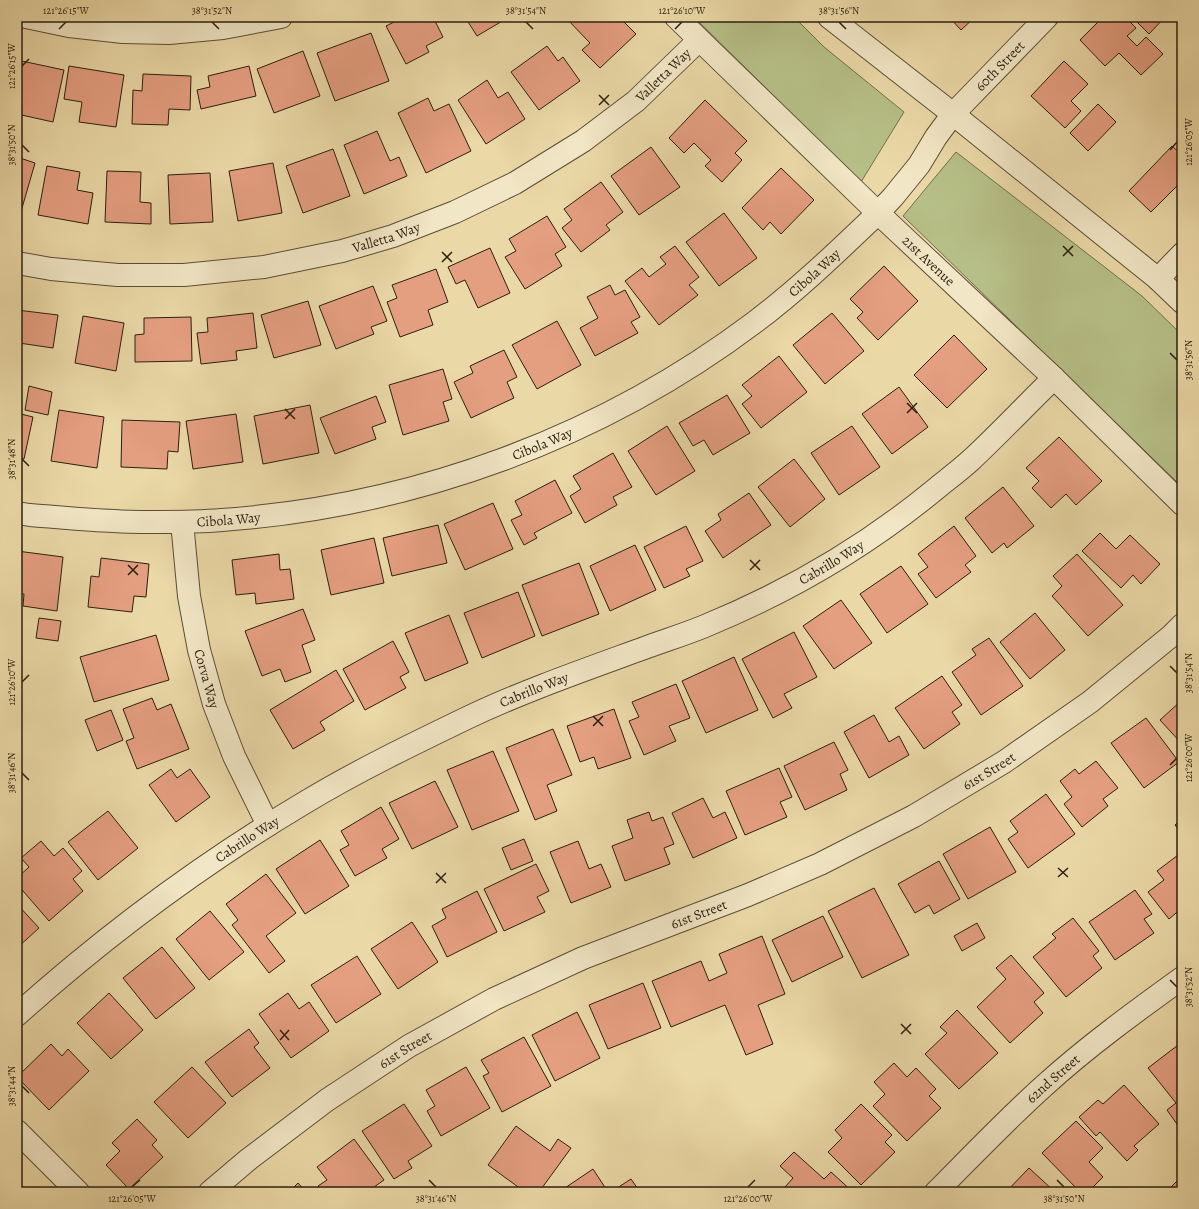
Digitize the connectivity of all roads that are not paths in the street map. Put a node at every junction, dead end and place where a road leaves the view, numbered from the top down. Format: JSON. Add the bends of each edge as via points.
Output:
{"nodes":[{"id":1,"x":26,"y":17,"type":"edge"},
{"id":2,"x":281,"y":17,"type":"edge"},
{"id":3,"x":676,"y":17,"type":"edge"},
{"id":4,"x":829,"y":17,"type":"edge"},
{"id":5,"x":1047,"y":17,"type":"edge"},
{"id":6,"x":699,"y":40,"type":"junction"},
{"id":7,"x":953,"y":114,"type":"junction"},
{"id":8,"x":878,"y":214,"type":"junction"},
{"id":9,"x":1182,"y":254,"type":"edge"},
{"id":10,"x":17,"y":263,"type":"edge"},
{"id":11,"x":1158,"y":279,"type":"junction"},
{"id":12,"x":1182,"y":302,"type":"edge"},
{"id":13,"x":1054,"y":378,"type":"junction"},
{"id":14,"x":1182,"y":504,"type":"edge"},
{"id":15,"x":17,"y":513,"type":"edge"},
{"id":16,"x":182,"y":522,"type":"junction"},
{"id":17,"x":1182,"y":625,"type":"edge"},
{"id":18,"x":268,"y":825,"type":"junction"},
{"id":19,"x":1182,"y":978,"type":"edge"},
{"id":20,"x":17,"y":1015,"type":"edge"},
{"id":21,"x":17,"y":1131,"type":"edge"},
{"id":22,"x":78,"y":1192,"type":"edge"},
{"id":23,"x":210,"y":1192,"type":"edge"},
{"id":24,"x":936,"y":1192,"type":"edge"}],
"edges":[{"from":1,"to":2,"type":"street","via":[[69,26],[123,32],[169,33],[223,28]]},
{"from":3,"to":6,"type":"street","name":"21st Avenue"},
{"from":4,"to":7,"type":"street"},
{"from":5,"to":7,"type":"street","name":"60th Street"},
{"from":6,"to":8,"type":"street","name":"21st Avenue"},
{"from":6,"to":10,"type":"street","name":"Valletta Way","via":[[636,101],[583,141],[515,183],[455,212],[393,236],[342,251],[264,267],[184,275],[118,275]]},
{"from":7,"to":8,"type":"street","name":"Cibola Way","via":[[919,165]]},
{"from":7,"to":11,"type":"street"},
{"from":8,"to":13,"type":"street","name":"21st Avenue"},
{"from":8,"to":16,"type":"street","name":"Cibola Way","via":[[810,278],[755,322],[698,362],[623,407],[560,437],[478,469],[411,489],[358,501],[292,513]]},
{"from":9,"to":11,"type":"street"},
{"from":11,"to":12,"type":"street"},
{"from":13,"to":14,"type":"street","name":"21st Avenue"},
{"from":13,"to":18,"type":"street","name":"Cabrillo Way","via":[[970,461],[919,503],[865,541],[809,575],[706,626],[557,680],[472,716],[388,756]]},
{"from":15,"to":16,"type":"street","name":"Cibola Way","via":[[117,522]]},
{"from":16,"to":18,"type":"street","name":"Corva Way","via":[[189,596],[199,650],[214,704],[234,756]]},
{"from":17,"to":23,"type":"street","name":"61st Street","via":[[1090,702],[1004,762],[914,816],[806,870],[583,958],[494,999],[409,1046],[327,1100]]},
{"from":18,"to":20,"type":"street","name":"Cabrillo Way","via":[[128,922]]},
{"from":19,"to":24,"type":"street","name":"62nd Street","via":[[1108,1031],[1045,1084]]},
{"from":21,"to":22,"type":"street"}]}
